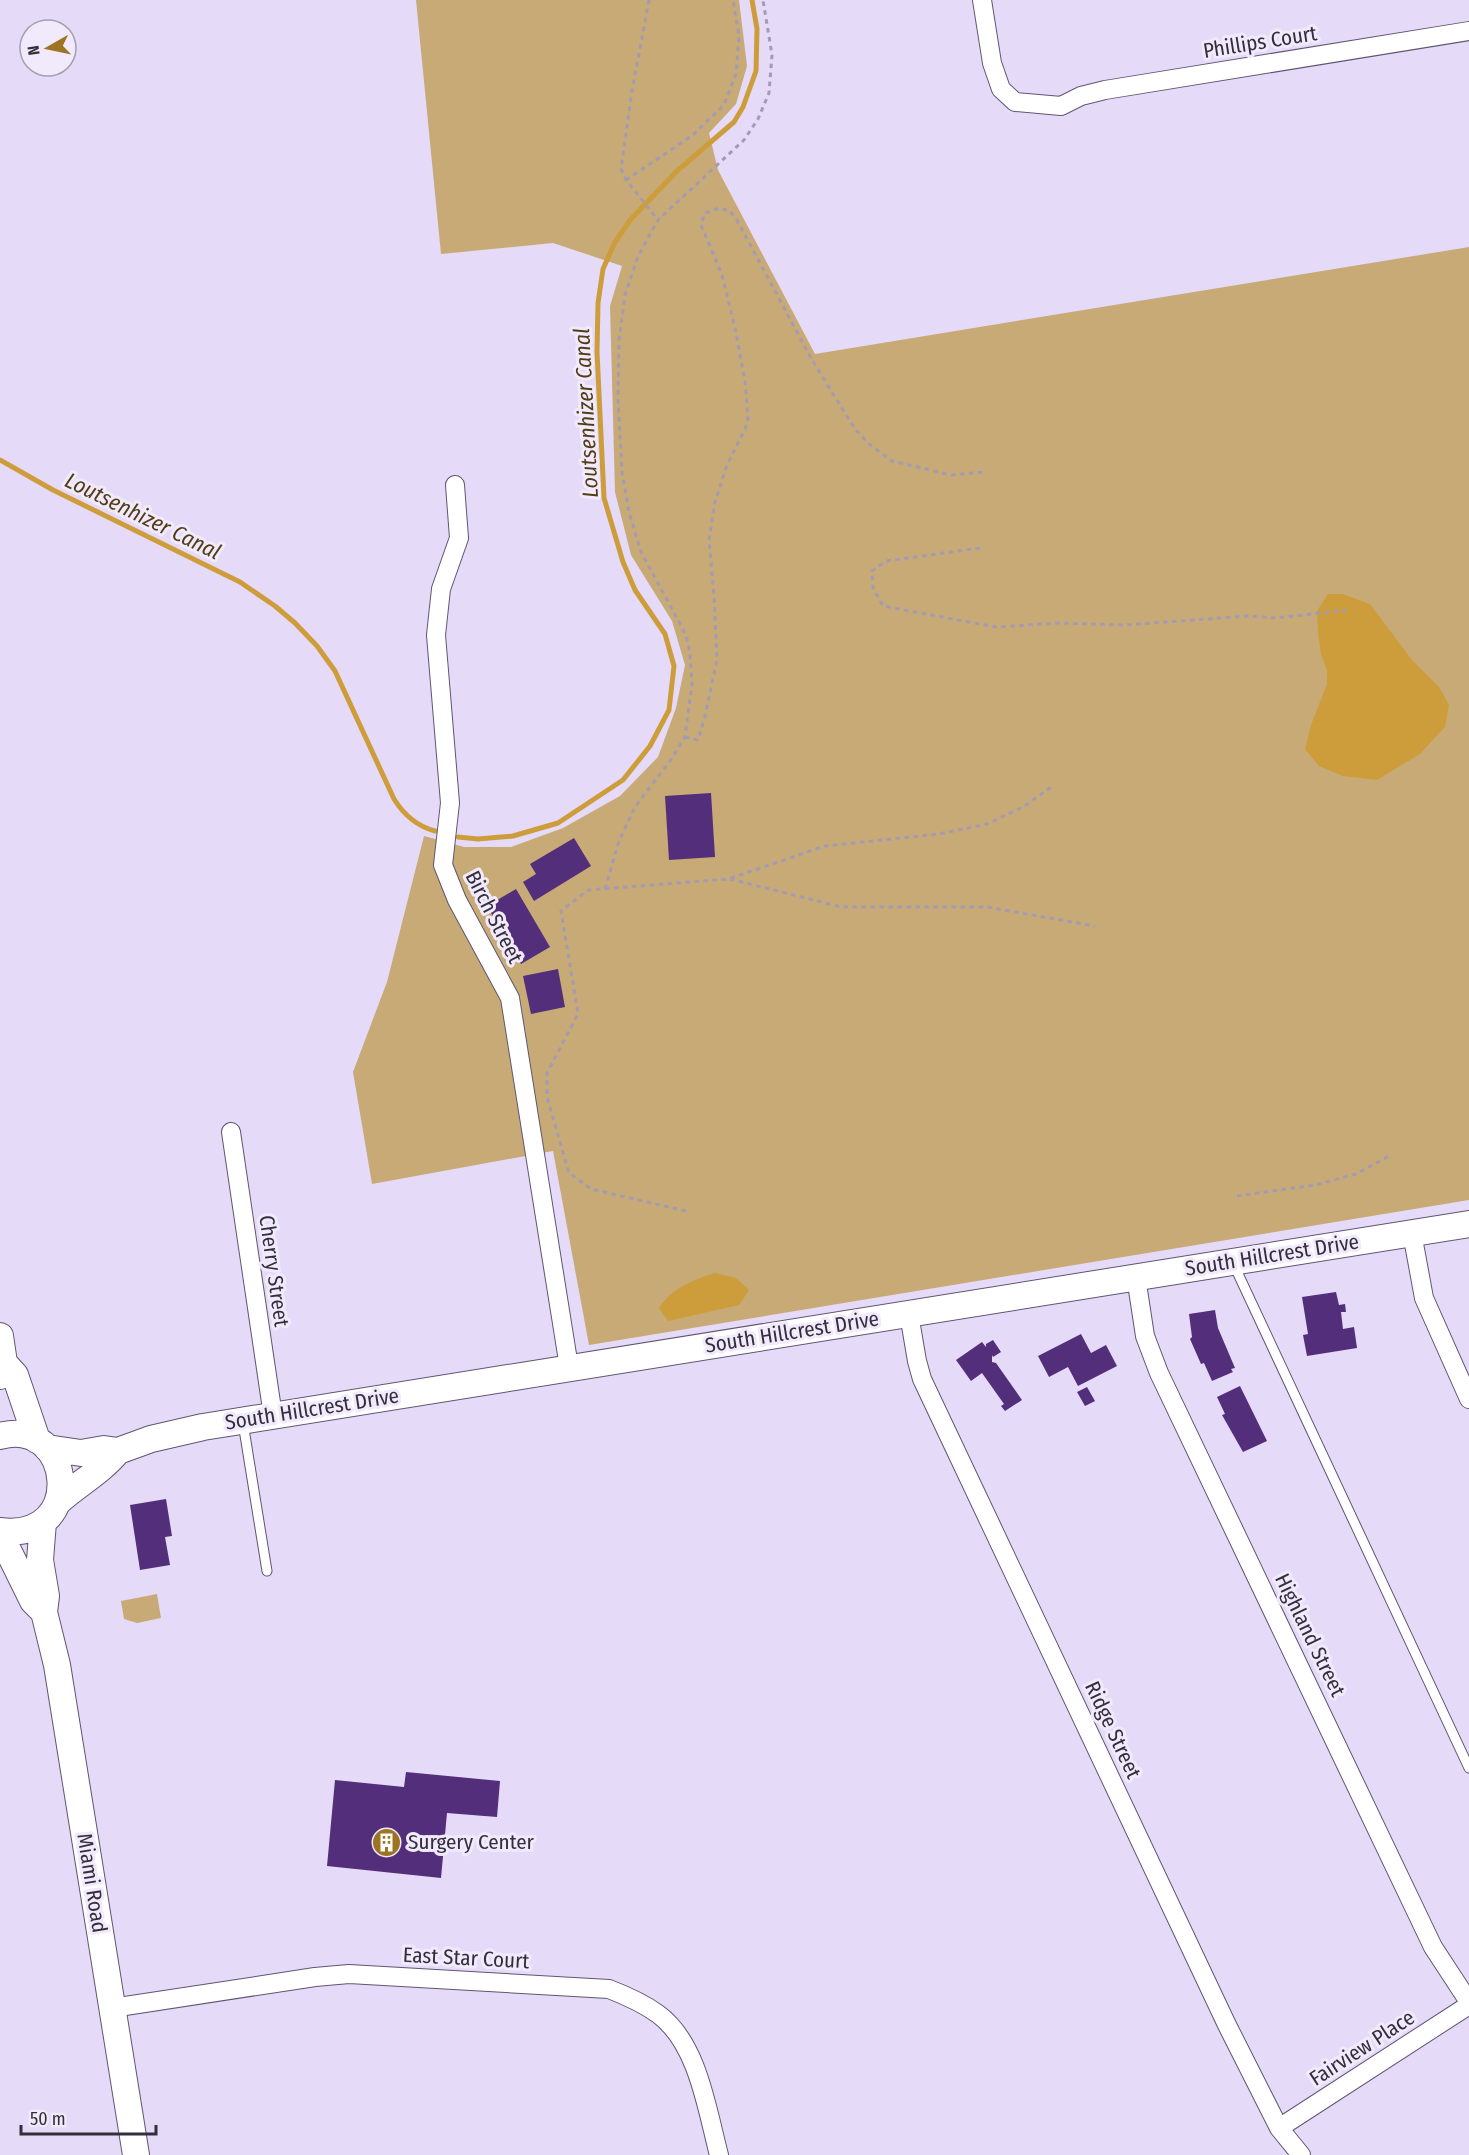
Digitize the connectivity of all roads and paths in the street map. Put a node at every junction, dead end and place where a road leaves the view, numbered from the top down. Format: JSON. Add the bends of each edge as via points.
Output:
{"nodes":[{"id":1,"x":649,"y":0,"type":"edge"},
{"id":2,"x":733,"y":0,"type":"edge"},
{"id":3,"x":764,"y":0,"type":"edge"},
{"id":4,"x":982,"y":0,"type":"edge"},
{"id":5,"x":1469,"y":31,"type":"edge"},
{"id":6,"x":626,"y":180,"type":"junction"},
{"id":7,"x":658,"y":220,"type":"junction"},
{"id":8,"x":986,"y":471,"type":"dead end"},
{"id":9,"x":455,"y":485,"type":"dead end"},
{"id":10,"x":981,"y":548,"type":"dead end"},
{"id":11,"x":1346,"y":610,"type":"dead end"},
{"id":12,"x":685,"y":737,"type":"junction"},
{"id":13,"x":1054,"y":785,"type":"dead end"},
{"id":14,"x":728,"y":879,"type":"junction"},
{"id":15,"x":605,"y":889,"type":"junction"},
{"id":16,"x":1095,"y":926,"type":"dead end"},
{"id":17,"x":231,"y":1132,"type":"dead end"},
{"id":18,"x":1391,"y":1155,"type":"dead end"},
{"id":19,"x":1237,"y":1196,"type":"dead end"},
{"id":20,"x":686,"y":1211,"type":"dead end"},
{"id":21,"x":1469,"y":1224,"type":"edge"},
{"id":22,"x":1412,"y":1233,"type":"junction"},
{"id":23,"x":1232,"y":1261,"type":"junction"},
{"id":24,"x":1136,"y":1278,"type":"junction"},
{"id":25,"x":909,"y":1314,"type":"junction"},
{"id":26,"x":0,"y":1336,"type":"edge"},
{"id":27,"x":569,"y":1367,"type":"junction"},
{"id":28,"x":2,"y":1369,"type":"edge"},
{"id":29,"x":1469,"y":1399,"type":"edge"},
{"id":30,"x":273,"y":1416,"type":"junction"},
{"id":31,"x":242,"y":1421,"type":"junction"},
{"id":32,"x":0,"y":1436,"type":"edge"},
{"id":33,"x":42,"y":1444,"type":"junction"},
{"id":34,"x":118,"y":1451,"type":"junction"},
{"id":35,"x":58,"y":1501,"type":"junction"},
{"id":36,"x":43,"y":1522,"type":"junction"},
{"id":37,"x":0,"y":1533,"type":"edge"},
{"id":38,"x":267,"y":1571,"type":"dead end"},
{"id":39,"x":44,"y":1612,"type":"junction"},
{"id":40,"x":1469,"y":1768,"type":"edge"},
{"id":41,"x":1469,"y":2004,"type":"edge"},
{"id":42,"x":112,"y":2008,"type":"junction"},
{"id":43,"x":1279,"y":2128,"type":"junction"},
{"id":44,"x":136,"y":2155,"type":"edge"},
{"id":45,"x":719,"y":2155,"type":"edge"},
{"id":46,"x":1301,"y":2155,"type":"edge"}],
"edges":[{"from":1,"to":6,"type":"path","via":[[621,169]]},
{"from":2,"to":6,"type":"path","via":[[739,36],[736,74],[724,105],[693,135]]},
{"from":3,"to":7,"type":"path","via":[[772,55],[769,93],[758,119],[744,140]]},
{"from":4,"to":5,"type":"street","name":"Phillips Court","via":[[992,63],[1001,89],[1015,102],[1061,106],[1105,90]]},
{"from":6,"to":7,"type":"path"},
{"from":7,"to":12,"type":"path","via":[[638,256],[625,295],[618,398],[622,472],[629,512],[641,552],[686,635],[690,654],[692,684]]},
{"from":8,"to":12,"type":"path","via":[[951,475],[892,461],[869,444],[855,429],[812,360],[738,222],[730,211],[719,208],[705,213],[701,225],[722,276],[735,328],[748,418],[715,502],[709,540],[717,660],[712,686],[698,740]]},
{"from":9,"to":27,"type":"street","name":"Birch Street","via":[[459,538],[441,589],[436,635],[450,802],[443,865],[457,900],[510,998]]},
{"from":10,"to":11,"type":"path","via":[[885,561],[872,571],[873,588],[883,606],[996,627],[1276,618]]},
{"from":12,"to":15,"type":"path","via":[[635,807],[619,841]]},
{"from":13,"to":14,"type":"path","via":[[1023,807],[987,824],[939,834],[825,846]]},
{"from":14,"to":15,"type":"path"},
{"from":14,"to":16,"type":"path","via":[[841,907],[987,906]]},
{"from":15,"to":20,"type":"path","via":[[588,890],[561,911],[578,1014],[547,1073],[547,1096],[569,1173],[591,1189]]},
{"from":17,"to":30,"type":"street","name":"Cherry Street"},
{"from":18,"to":19,"type":"path","via":[[1356,1174],[1316,1185]]},
{"from":21,"to":22,"type":"street","name":"South Hillcrest Drive"},
{"from":22,"to":23,"type":"street","name":"South Hillcrest Drive"},
{"from":22,"to":29,"type":"street","via":[[1424,1298]]},
{"from":23,"to":24,"type":"street","name":"South Hillcrest Drive"},
{"from":23,"to":40,"type":"lane"},
{"from":24,"to":25,"type":"street","name":"South Hillcrest Drive"},
{"from":24,"to":41,"type":"street","name":"Highland Street","via":[[1144,1336],[1159,1373],[1433,1947]]},
{"from":25,"to":27,"type":"street","name":"South Hillcrest Drive"},
{"from":25,"to":43,"type":"street","name":"Ridge Street","via":[[922,1379]]},
{"from":26,"to":28,"type":"street"},
{"from":27,"to":30,"type":"street","name":"South Hillcrest Drive"},
{"from":28,"to":33,"type":"street","via":[[15,1375]]},
{"from":30,"to":31,"type":"street","name":"South Hillcrest Drive"},
{"from":31,"to":34,"type":"street","name":"South Hillcrest Drive","via":[[174,1433]]},
{"from":31,"to":38,"type":"lane"},
{"from":32,"to":33,"type":"street","name":"South Hillcrest Drive","via":[[22,1435]]},
{"from":33,"to":34,"type":"street","name":"South Hillcrest Drive","via":[[81,1453]]},
{"from":33,"to":35,"type":"street","via":[[56,1460],[60,1473]]},
{"from":34,"to":35,"type":"street","name":"South Hillcrest Drive"},
{"from":35,"to":36,"type":"street","name":"South Hillcrest Drive"},
{"from":36,"to":37,"type":"street","via":[[29,1530]]},
{"from":36,"to":39,"type":"street","name":"Miami Road","via":[[40,1560],[46,1596]]},
{"from":37,"to":39,"type":"street","name":"Miami Road","via":[[33,1601]]},
{"from":39,"to":42,"type":"street","name":"Miami Road","via":[[57,1665]]},
{"from":41,"to":43,"type":"street","name":"Fairview Place"},
{"from":42,"to":44,"type":"street","name":"Miami Road"},
{"from":42,"to":45,"type":"street","name":"East Star Court","via":[[348,1974],[609,1989],[660,2015],[682,2040],[696,2069]]},
{"from":43,"to":46,"type":"street","name":"Ridge Street"}]}
